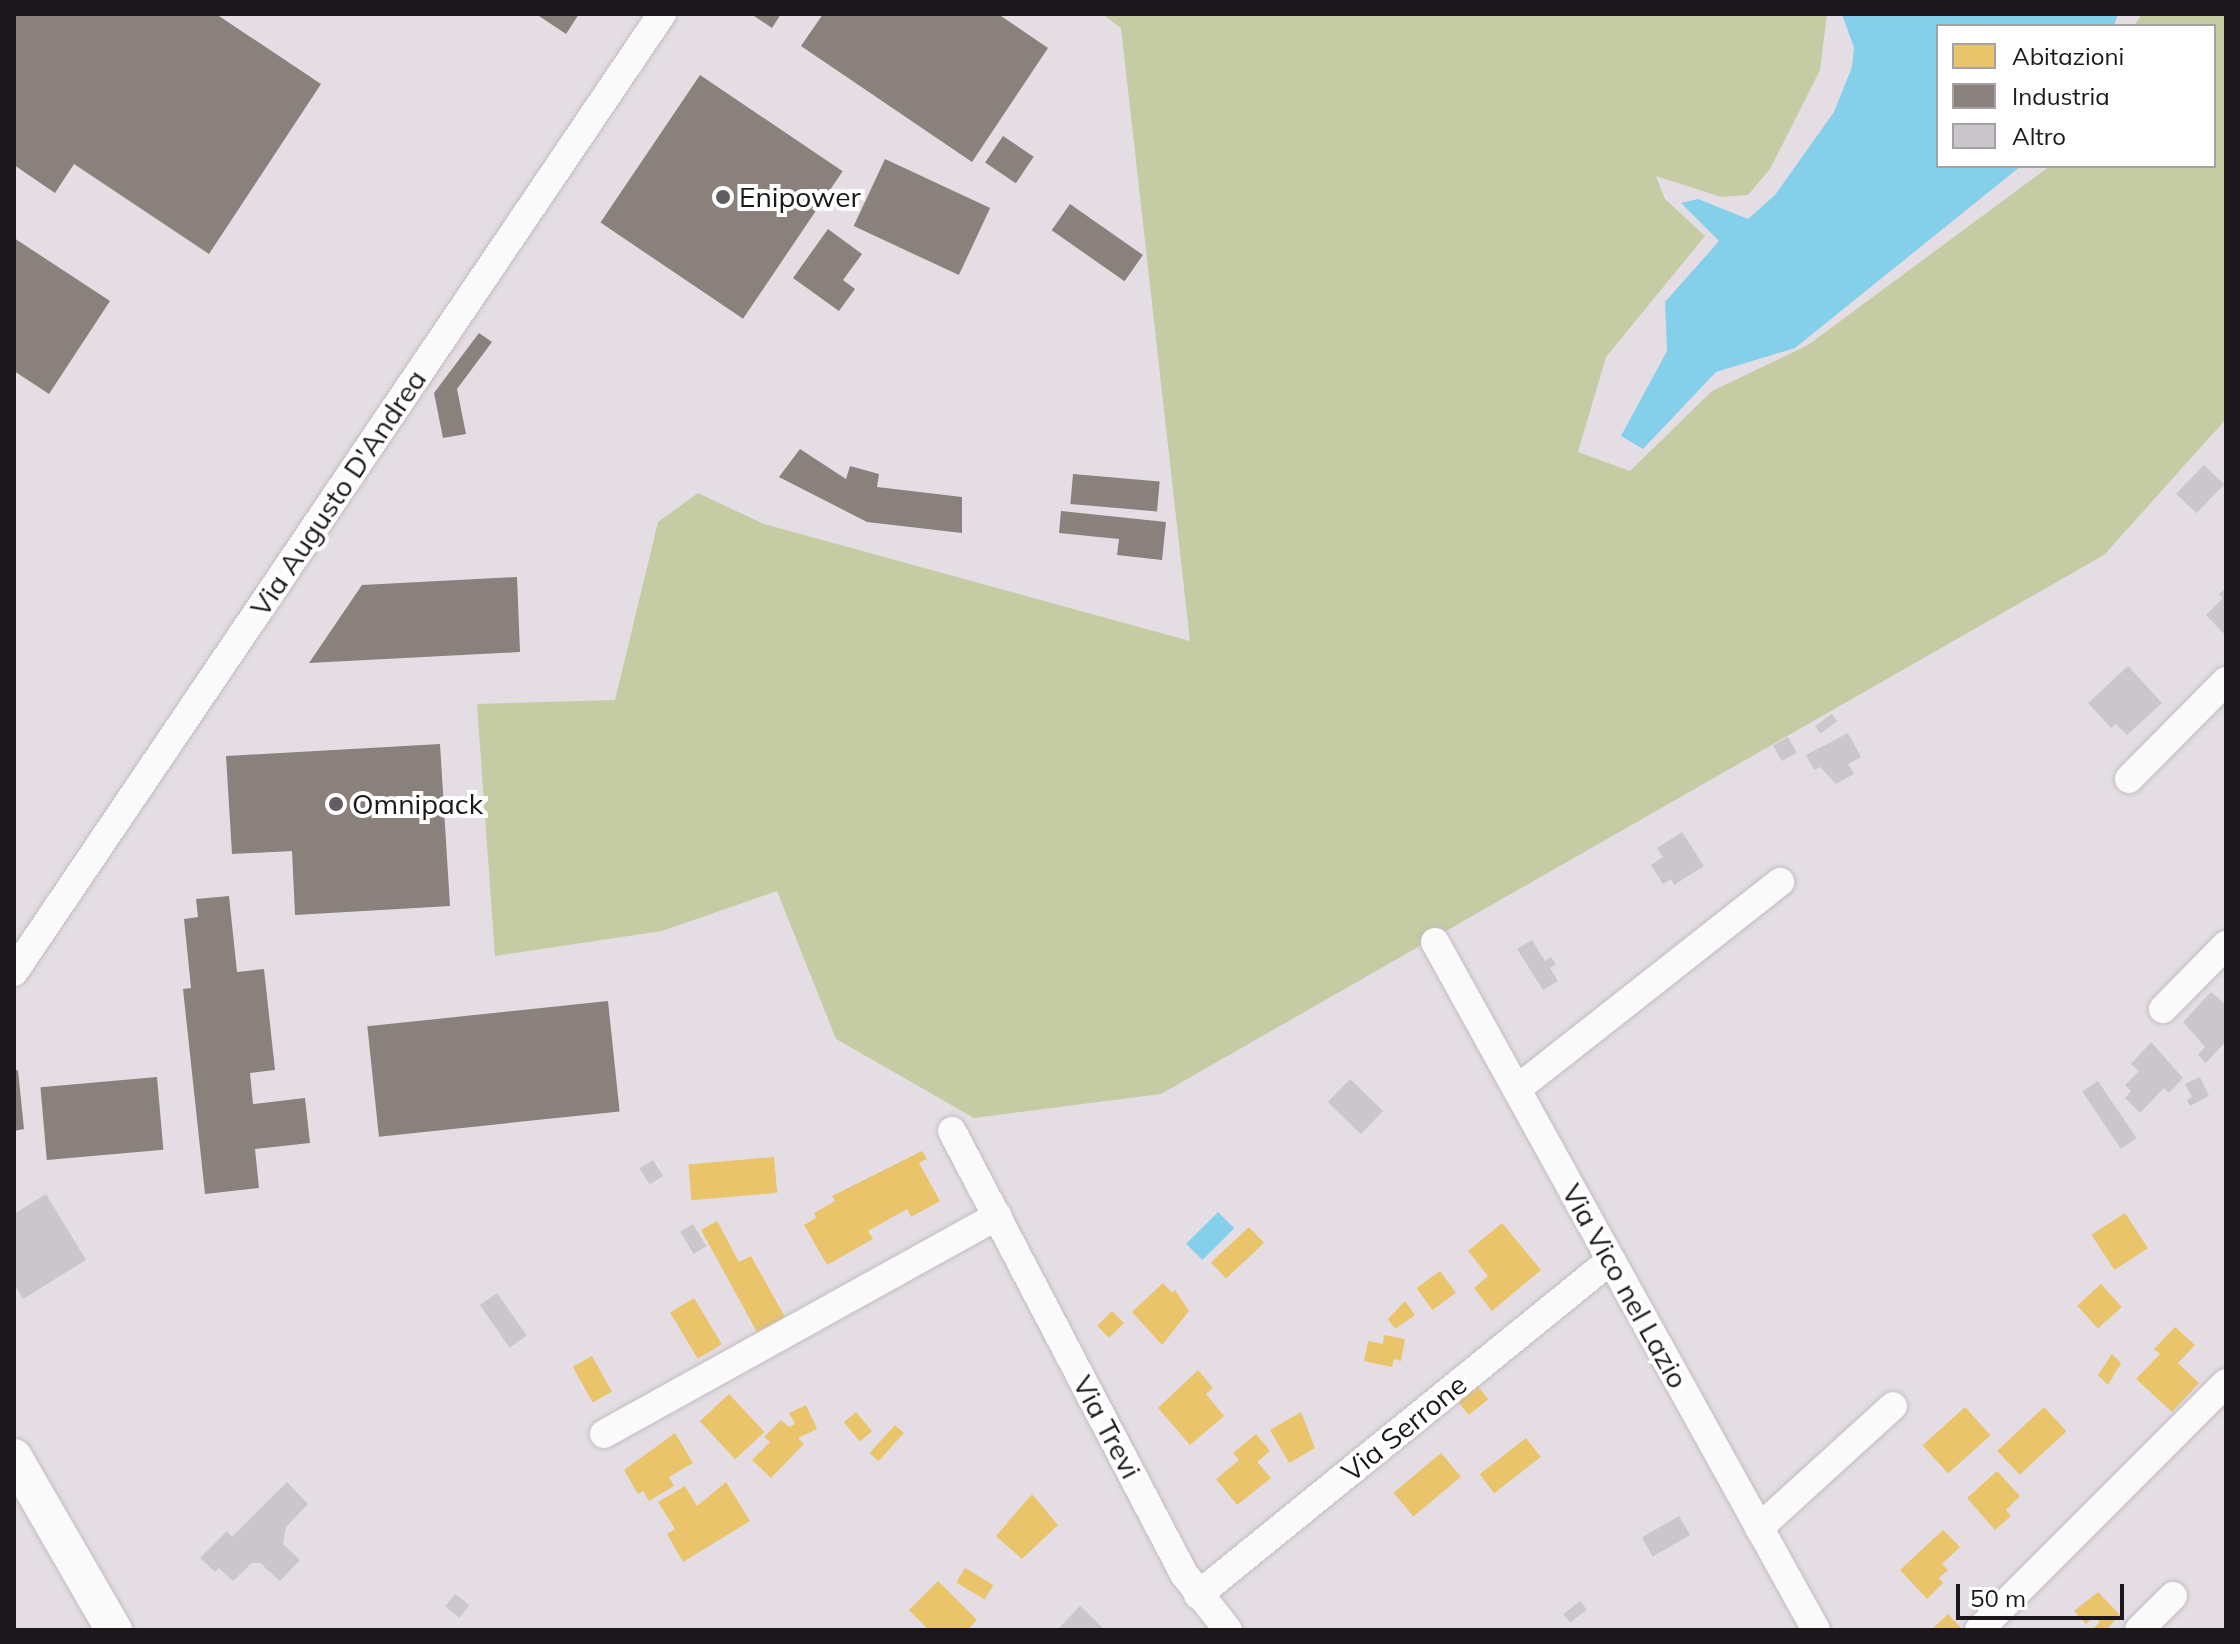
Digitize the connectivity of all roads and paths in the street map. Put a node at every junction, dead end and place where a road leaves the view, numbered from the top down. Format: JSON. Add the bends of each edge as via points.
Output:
{"nodes":[{"id":1,"x":662,"y":14,"type":"edge"},
{"id":2,"x":2226,"y":681,"type":"edge"},
{"id":3,"x":2129,"y":779,"type":"dead end"},
{"id":4,"x":1780,"y":882,"type":"dead end"},
{"id":5,"x":1435,"y":942,"type":"dead end"},
{"id":6,"x":2226,"y":945,"type":"edge"},
{"id":7,"x":14,"y":972,"type":"edge"},
{"id":8,"x":2163,"y":1009,"type":"dead end"},
{"id":9,"x":1517,"y":1089,"type":"junction"},
{"id":10,"x":952,"y":1131,"type":"dead end"},
{"id":11,"x":998,"y":1216,"type":"junction"},
{"id":12,"x":1611,"y":1260,"type":"junction"},
{"id":13,"x":2226,"y":1383,"type":"edge"},
{"id":14,"x":1893,"y":1406,"type":"dead end"},
{"id":15,"x":604,"y":1434,"type":"dead end"},
{"id":16,"x":14,"y":1457,"type":"edge"},
{"id":17,"x":1759,"y":1528,"type":"junction"},
{"id":18,"x":1198,"y":1595,"type":"junction"},
{"id":19,"x":2173,"y":1596,"type":"dead end"},
{"id":20,"x":114,"y":1630,"type":"edge"},
{"id":21,"x":1228,"y":1630,"type":"edge"},
{"id":22,"x":1816,"y":1630,"type":"edge"},
{"id":23,"x":1979,"y":1630,"type":"edge"},
{"id":24,"x":2139,"y":1630,"type":"edge"}],
"edges":[{"from":1,"to":7,"type":"street","name":"Via Augusto D'Andrea"},
{"from":2,"to":3,"type":"street"},
{"from":4,"to":9,"type":"street"},
{"from":5,"to":9,"type":"street","name":"Via Vico nel Lazio"},
{"from":6,"to":8,"type":"street"},
{"from":9,"to":12,"type":"street","name":"Via Vico nel Lazio"},
{"from":10,"to":11,"type":"street","name":"Via Trevi"},
{"from":11,"to":15,"type":"street"},
{"from":11,"to":18,"type":"street","name":"Via Trevi"},
{"from":12,"to":17,"type":"street","name":"Via Vico nel Lazio"},
{"from":12,"to":18,"type":"street","name":"Via Serrone"},
{"from":13,"to":23,"type":"street"},
{"from":14,"to":17,"type":"street"},
{"from":16,"to":20,"type":"main road"},
{"from":17,"to":22,"type":"street","name":"Via Vico nel Lazio"},
{"from":18,"to":21,"type":"street","name":"Via Trevi"},
{"from":19,"to":24,"type":"street"}]}
